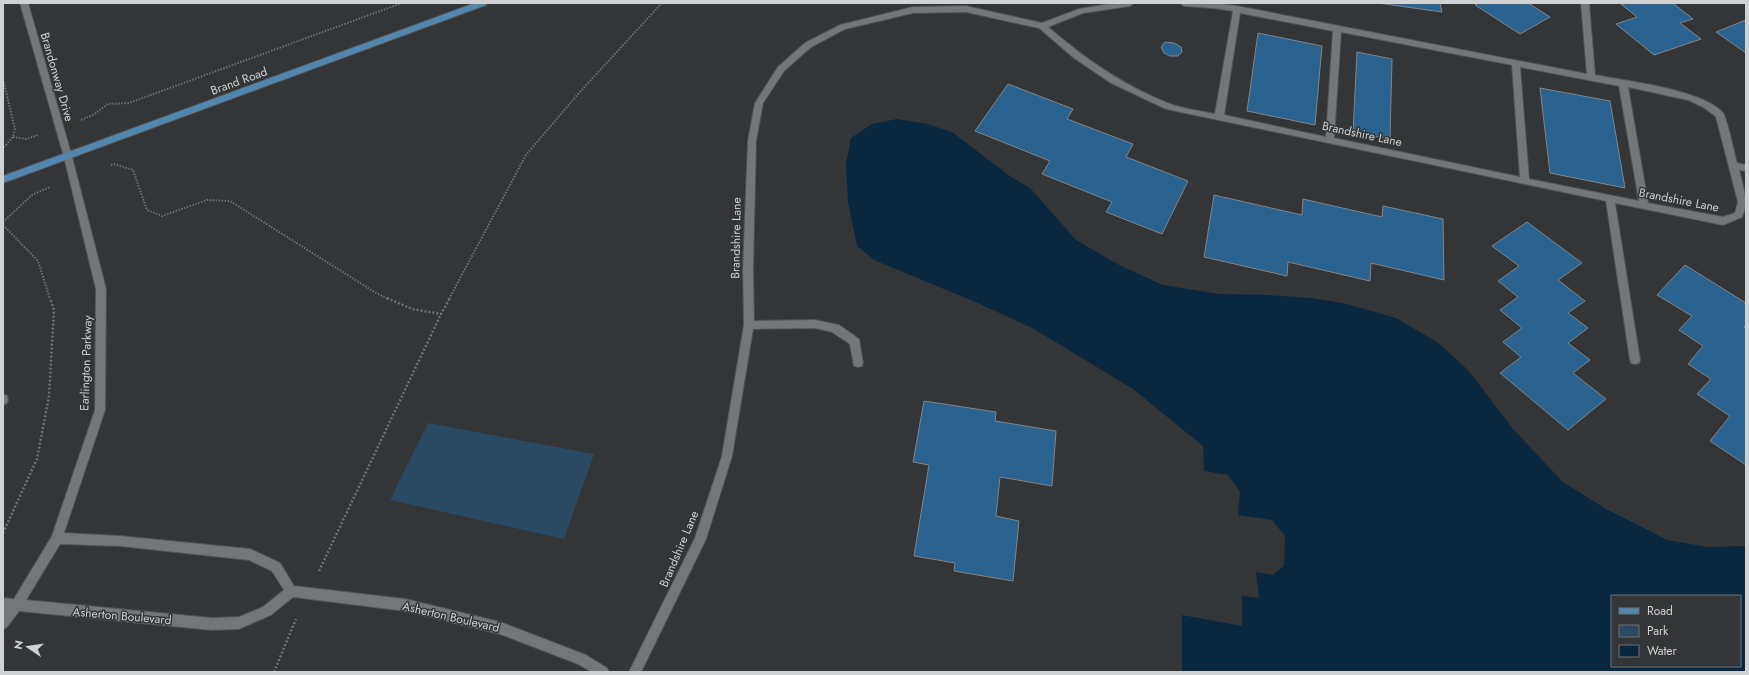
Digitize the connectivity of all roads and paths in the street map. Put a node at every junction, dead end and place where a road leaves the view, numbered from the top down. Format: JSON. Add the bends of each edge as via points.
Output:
{"nodes":[{"id":1,"x":24,"y":3,"type":"edge"},
{"id":2,"x":402,"y":3,"type":"edge"},
{"id":3,"x":483,"y":3,"type":"edge"},
{"id":4,"x":662,"y":3,"type":"edge"},
{"id":5,"x":1130,"y":3,"type":"edge"},
{"id":6,"x":1184,"y":3,"type":"edge"},
{"id":7,"x":1584,"y":3,"type":"edge"},
{"id":8,"x":1237,"y":9,"type":"junction"},
{"id":9,"x":1042,"y":26,"type":"junction"},
{"id":10,"x":1337,"y":29,"type":"junction"},
{"id":11,"x":1516,"y":63,"type":"junction"},
{"id":12,"x":1591,"y":77,"type":"junction"},
{"id":13,"x":3,"y":79,"type":"edge"},
{"id":14,"x":1623,"y":84,"type":"junction"},
{"id":15,"x":1219,"y":117,"type":"junction"},
{"id":16,"x":59,"y":129,"type":"junction"},
{"id":17,"x":13,"y":137,"type":"junction"},
{"id":18,"x":1330,"y":141,"type":"junction"},
{"id":19,"x":3,"y":148,"type":"edge"},
{"id":20,"x":68,"y":157,"type":"junction"},
{"id":21,"x":114,"y":164,"type":"dead end"},
{"id":22,"x":1733,"y":166,"type":"junction"},
{"id":23,"x":1746,"y":168,"type":"edge"},
{"id":24,"x":3,"y":180,"type":"edge"},
{"id":25,"x":1525,"y":182,"type":"junction"},
{"id":26,"x":1610,"y":199,"type":"junction"},
{"id":27,"x":1644,"y":206,"type":"junction"},
{"id":28,"x":3,"y":225,"type":"edge"},
{"id":29,"x":440,"y":314,"type":"junction"},
{"id":30,"x":749,"y":325,"type":"junction"},
{"id":31,"x":1635,"y":360,"type":"dead end"},
{"id":32,"x":858,"y":363,"type":"dead end"},
{"id":33,"x":3,"y":533,"type":"edge"},
{"id":34,"x":58,"y":538,"type":"junction"},
{"id":35,"x":291,"y":591,"type":"junction"},
{"id":36,"x":308,"y":593,"type":"junction"},
{"id":37,"x":3,"y":604,"type":"edge"},
{"id":38,"x":16,"y":606,"type":"junction"},
{"id":39,"x":3,"y":623,"type":"edge"},
{"id":40,"x":274,"y":672,"type":"edge"},
{"id":41,"x":603,"y":672,"type":"edge"},
{"id":42,"x":635,"y":672,"type":"edge"}],
"edges":[{"from":1,"to":16,"type":"street","name":"Brandonway Drive"},
{"from":2,"to":16,"type":"path","via":[[129,103],[108,104],[94,115]]},
{"from":3,"to":20,"type":"main road","name":"Brand Road"},
{"from":4,"to":29,"type":"path","via":[[526,155]]},
{"from":5,"to":9,"type":"street","via":[[1082,10]]},
{"from":6,"to":8,"type":"street","name":"Brandshire Lane"},
{"from":7,"to":12,"type":"street"},
{"from":8,"to":10,"type":"street","name":"Brandshire Lane"},
{"from":8,"to":15,"type":"street"},
{"from":9,"to":15,"type":"street","name":"Brandshire Lane","via":[[1077,56],[1114,81],[1169,107]]},
{"from":9,"to":30,"type":"street","name":"Brandshire Lane","via":[[966,10],[913,10],[843,27],[808,45],[781,69],[758,103],[752,141]]},
{"from":10,"to":11,"type":"street","name":"Brandshire Lane"},
{"from":10,"to":18,"type":"street"},
{"from":11,"to":12,"type":"street","name":"Brandshire Lane"},
{"from":11,"to":25,"type":"street"},
{"from":12,"to":14,"type":"street","name":"Brandshire Lane"},
{"from":13,"to":17,"type":"path","via":[[15,129]]},
{"from":14,"to":22,"type":"street","name":"Brandshire Lane","via":[[1690,98],[1713,108],[1720,116]]},
{"from":14,"to":27,"type":"street"},
{"from":15,"to":18,"type":"street","name":"Brandshire Lane"},
{"from":16,"to":17,"type":"path","via":[[26,139]]},
{"from":16,"to":20,"type":"street","name":"Brandonway Drive"},
{"from":17,"to":19,"type":"path"},
{"from":18,"to":25,"type":"street","name":"Brandshire Lane"},
{"from":20,"to":24,"type":"main road","name":"Brand Road"},
{"from":20,"to":34,"type":"street","name":"Earlington Parkway","via":[[101,289],[100,410]]},
{"from":21,"to":29,"type":"path","via":[[133,170],[147,210],[162,216],[207,200],[230,201],[376,292],[412,309]]},
{"from":22,"to":23,"type":"street"},
{"from":22,"to":27,"type":"street","name":"Brandshire Lane","via":[[1743,202],[1739,215],[1723,221]]},
{"from":25,"to":26,"type":"street","name":"Brandshire Lane"},
{"from":26,"to":27,"type":"street","name":"Brandshire Lane"},
{"from":26,"to":31,"type":"street"},
{"from":28,"to":33,"type":"path","via":[[38,261],[54,310],[49,396],[37,459]]},
{"from":29,"to":36,"type":"path"},
{"from":30,"to":32,"type":"street","via":[[815,324],[835,328],[855,342]]},
{"from":30,"to":42,"type":"street","name":"Brandshire Lane","via":[[727,456],[700,539]]},
{"from":34,"to":35,"type":"street","via":[[120,541],[250,555],[276,567]]},
{"from":34,"to":38,"type":"street","name":"Earlington Parkway"},
{"from":35,"to":36,"type":"street","name":"Asherton Boulevard"},
{"from":35,"to":38,"type":"street","name":"Asherton Boulevard","via":[[267,611],[239,623],[212,624]]},
{"from":36,"to":40,"type":"path"},
{"from":36,"to":41,"type":"street","name":"Asherton Boulevard","via":[[404,605],[500,628],[582,659]]},
{"from":37,"to":38,"type":"street","name":"Asherton Boulevard"},
{"from":38,"to":39,"type":"street","name":"Earlington Parkway"}]}
